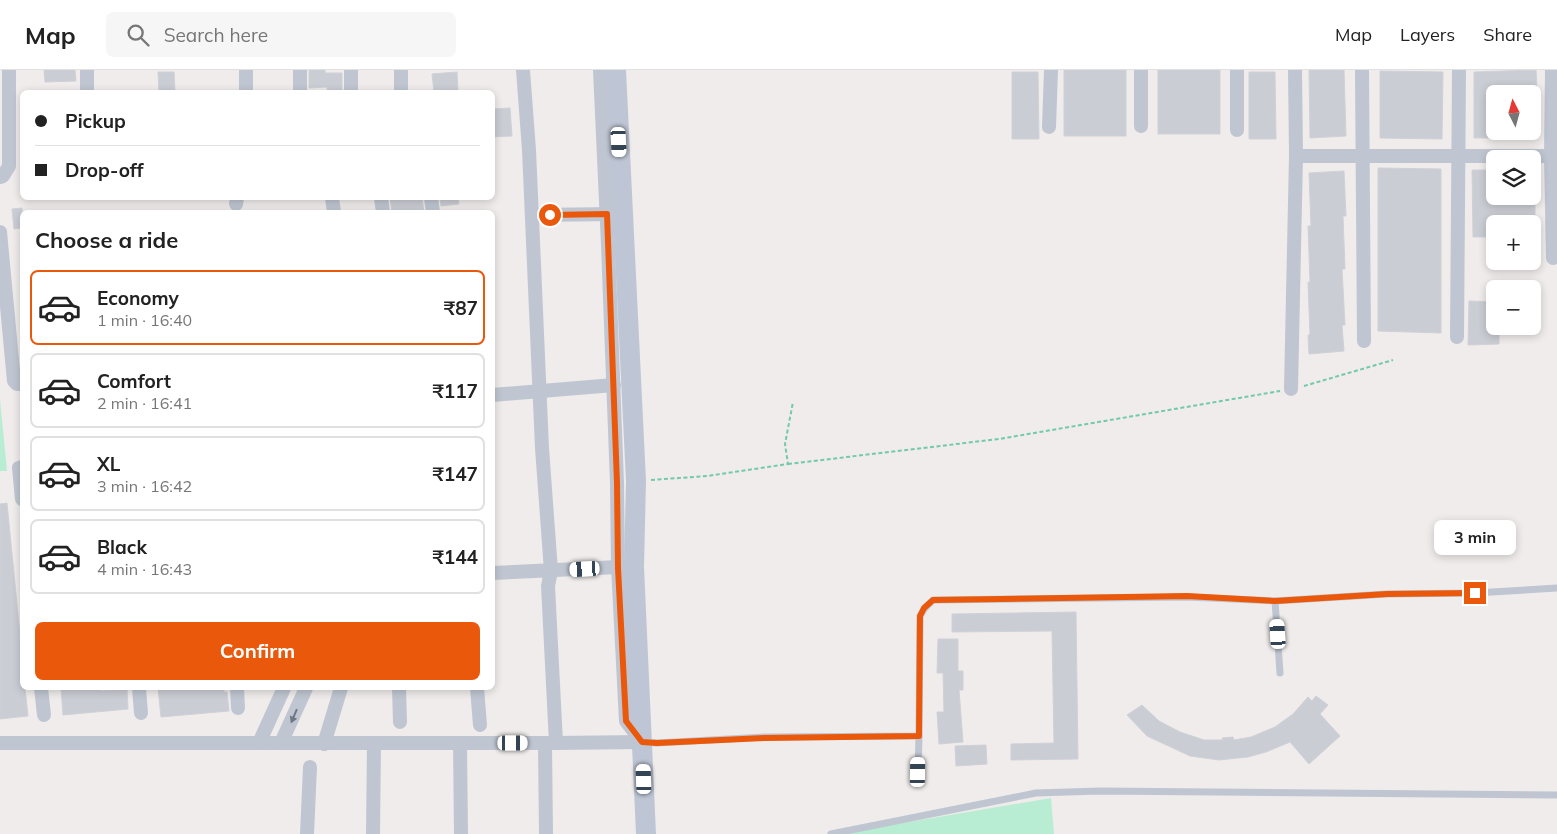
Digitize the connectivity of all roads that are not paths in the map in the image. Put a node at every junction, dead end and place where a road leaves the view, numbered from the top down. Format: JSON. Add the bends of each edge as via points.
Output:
{"nodes":[{"id":1,"x":9,"y":70,"type":"edge"},
{"id":2,"x":87,"y":70,"type":"edge"},
{"id":3,"x":246,"y":70,"type":"edge"},
{"id":4,"x":300,"y":70,"type":"edge"},
{"id":5,"x":351,"y":70,"type":"edge"},
{"id":6,"x":401,"y":70,"type":"edge"},
{"id":7,"x":523,"y":70,"type":"edge"},
{"id":8,"x":600,"y":70,"type":"edge"},
{"id":9,"x":616,"y":70,"type":"edge"},
{"id":10,"x":1050,"y":70,"type":"edge"},
{"id":11,"x":1141,"y":70,"type":"edge"},
{"id":12,"x":1237,"y":70,"type":"edge"},
{"id":13,"x":1295,"y":70,"type":"edge"},
{"id":14,"x":1362,"y":70,"type":"edge"},
{"id":15,"x":1459,"y":70,"type":"edge"},
{"id":16,"x":1552,"y":70,"type":"edge"},
{"id":17,"x":87,"y":90,"type":"edge"},
{"id":18,"x":246,"y":90,"type":"edge"},
{"id":19,"x":300,"y":90,"type":"edge"},
{"id":20,"x":351,"y":90,"type":"edge"},
{"id":21,"x":401,"y":90,"type":"edge"},
{"id":22,"x":1141,"y":126,"type":"dead end"},
{"id":23,"x":1050,"y":127,"type":"dead end"},
{"id":24,"x":1237,"y":130,"type":"dead end"},
{"id":25,"x":1296,"y":156,"type":"junction"},
{"id":26,"x":1364,"y":156,"type":"junction"},
{"id":27,"x":1460,"y":156,"type":"junction"},
{"id":28,"x":1554,"y":156,"type":"edge"},
{"id":29,"x":0,"y":177,"type":"edge"},
{"id":30,"x":615,"y":214,"type":"junction"},
{"id":31,"x":532,"y":215,"type":"junction"},
{"id":32,"x":0,"y":232,"type":"edge"},
{"id":33,"x":1553,"y":258,"type":"dead end"},
{"id":34,"x":2,"y":269,"type":"edge"},
{"id":35,"x":1457,"y":337,"type":"dead end"},
{"id":36,"x":1364,"y":341,"type":"dead end"},
{"id":37,"x":20,"y":384,"type":"edge"},
{"id":38,"x":614,"y":385,"type":"junction"},
{"id":39,"x":1290,"y":389,"type":"road end"},
{"id":40,"x":539,"y":392,"type":"junction"},
{"id":41,"x":495,"y":395,"type":"edge"},
{"id":42,"x":624,"y":418,"type":"junction"},
{"id":43,"x":618,"y":568,"type":"junction"},
{"id":44,"x":551,"y":571,"type":"junction"},
{"id":45,"x":495,"y":573,"type":"edge"},
{"id":46,"x":1557,"y":588,"type":"edge"},
{"id":47,"x":1275,"y":601,"type":"junction"},
{"id":48,"x":1280,"y":673,"type":"dead end"},
{"id":49,"x":41,"y":690,"type":"edge"},
{"id":50,"x":139,"y":690,"type":"edge"},
{"id":51,"x":237,"y":690,"type":"edge"},
{"id":52,"x":283,"y":690,"type":"edge"},
{"id":53,"x":305,"y":690,"type":"edge"},
{"id":54,"x":340,"y":690,"type":"edge"},
{"id":55,"x":400,"y":690,"type":"edge"},
{"id":56,"x":478,"y":690,"type":"edge"},
{"id":57,"x":238,"y":708,"type":"dead end"},
{"id":58,"x":141,"y":713,"type":"dead end"},
{"id":59,"x":44,"y":715,"type":"dead end"},
{"id":60,"x":400,"y":722,"type":"dead end"},
{"id":61,"x":480,"y":725,"type":"dead end"},
{"id":62,"x":919,"y":736,"type":"junction"},
{"id":63,"x":642,"y":742,"type":"junction"},
{"id":64,"x":259,"y":743,"type":"junction"},
{"id":65,"x":281,"y":743,"type":"junction"},
{"id":66,"x":374,"y":743,"type":"junction"},
{"id":67,"x":460,"y":743,"type":"junction"},
{"id":68,"x":550,"y":743,"type":"junction"},
{"id":69,"x":0,"y":744,"type":"edge"},
{"id":70,"x":324,"y":744,"type":"junction"},
{"id":71,"x":310,"y":768,"type":"dead end"},
{"id":72,"x":918,"y":772,"type":"dead end"},
{"id":73,"x":1557,"y":795,"type":"edge"},
{"id":74,"x":307,"y":834,"type":"edge"},
{"id":75,"x":374,"y":834,"type":"edge"},
{"id":76,"x":460,"y":834,"type":"edge"},
{"id":77,"x":546,"y":834,"type":"edge"},
{"id":78,"x":646,"y":834,"type":"edge"},
{"id":79,"x":830,"y":834,"type":"edge"}],
"edges":[{"from":1,"to":29,"type":"street","via":[[9,166]]},
{"from":2,"to":17,"type":"street"},
{"from":3,"to":18,"type":"street"},
{"from":4,"to":19,"type":"street"},
{"from":5,"to":20,"type":"street"},
{"from":6,"to":21,"type":"street"},
{"from":7,"to":31,"type":"street"},
{"from":8,"to":30,"type":"street"},
{"from":9,"to":30,"type":"street"},
{"from":10,"to":23,"type":"street"},
{"from":11,"to":22,"type":"street"},
{"from":12,"to":24,"type":"street"},
{"from":13,"to":25,"type":"street"},
{"from":14,"to":26,"type":"street"},
{"from":15,"to":27,"type":"street"},
{"from":16,"to":28,"type":"street"},
{"from":25,"to":26,"type":"street"},
{"from":25,"to":39,"type":"street"},
{"from":26,"to":27,"type":"street"},
{"from":26,"to":36,"type":"street"},
{"from":27,"to":28,"type":"street"},
{"from":27,"to":35,"type":"street"},
{"from":28,"to":33,"type":"street"},
{"from":30,"to":31,"type":"street"},
{"from":30,"to":38,"type":"street"},
{"from":30,"to":42,"type":"street"},
{"from":31,"to":40,"type":"street"},
{"from":32,"to":34,"type":"street"},
{"from":34,"to":37,"type":"street","via":[[14,381]]},
{"from":38,"to":40,"type":"street"},
{"from":38,"to":42,"type":"street"},
{"from":40,"to":41,"type":"street"},
{"from":40,"to":44,"type":"street"},
{"from":42,"to":43,"type":"street"},
{"from":42,"to":63,"type":"street","via":[[636,482],[634,567]]},
{"from":43,"to":44,"type":"street"},
{"from":43,"to":63,"type":"street","via":[[626,721]]},
{"from":44,"to":45,"type":"street"},
{"from":44,"to":68,"type":"street","via":[[548,586]]},
{"from":46,"to":47,"type":"lane"},
{"from":47,"to":48,"type":"lane"},
{"from":47,"to":62,"type":"lane","via":[[1187,596],[933,600],[920,616]]},
{"from":49,"to":59,"type":"street"},
{"from":50,"to":58,"type":"street"},
{"from":51,"to":57,"type":"street"},
{"from":52,"to":64,"type":"street"},
{"from":53,"to":65,"type":"street","one_way":true},
{"from":54,"to":70,"type":"street"},
{"from":55,"to":60,"type":"street"},
{"from":56,"to":61,"type":"street"},
{"from":62,"to":63,"type":"lane"},
{"from":62,"to":72,"type":"lane"},
{"from":63,"to":68,"type":"street"},
{"from":63,"to":78,"type":"street"},
{"from":64,"to":65,"type":"street"},
{"from":64,"to":69,"type":"street"},
{"from":65,"to":70,"type":"street"},
{"from":66,"to":67,"type":"street"},
{"from":66,"to":70,"type":"street"},
{"from":66,"to":75,"type":"street"},
{"from":67,"to":68,"type":"street"},
{"from":67,"to":76,"type":"street"},
{"from":68,"to":77,"type":"street"},
{"from":71,"to":74,"type":"street"},
{"from":73,"to":79,"type":"lane","via":[[1053,792]]}]}
